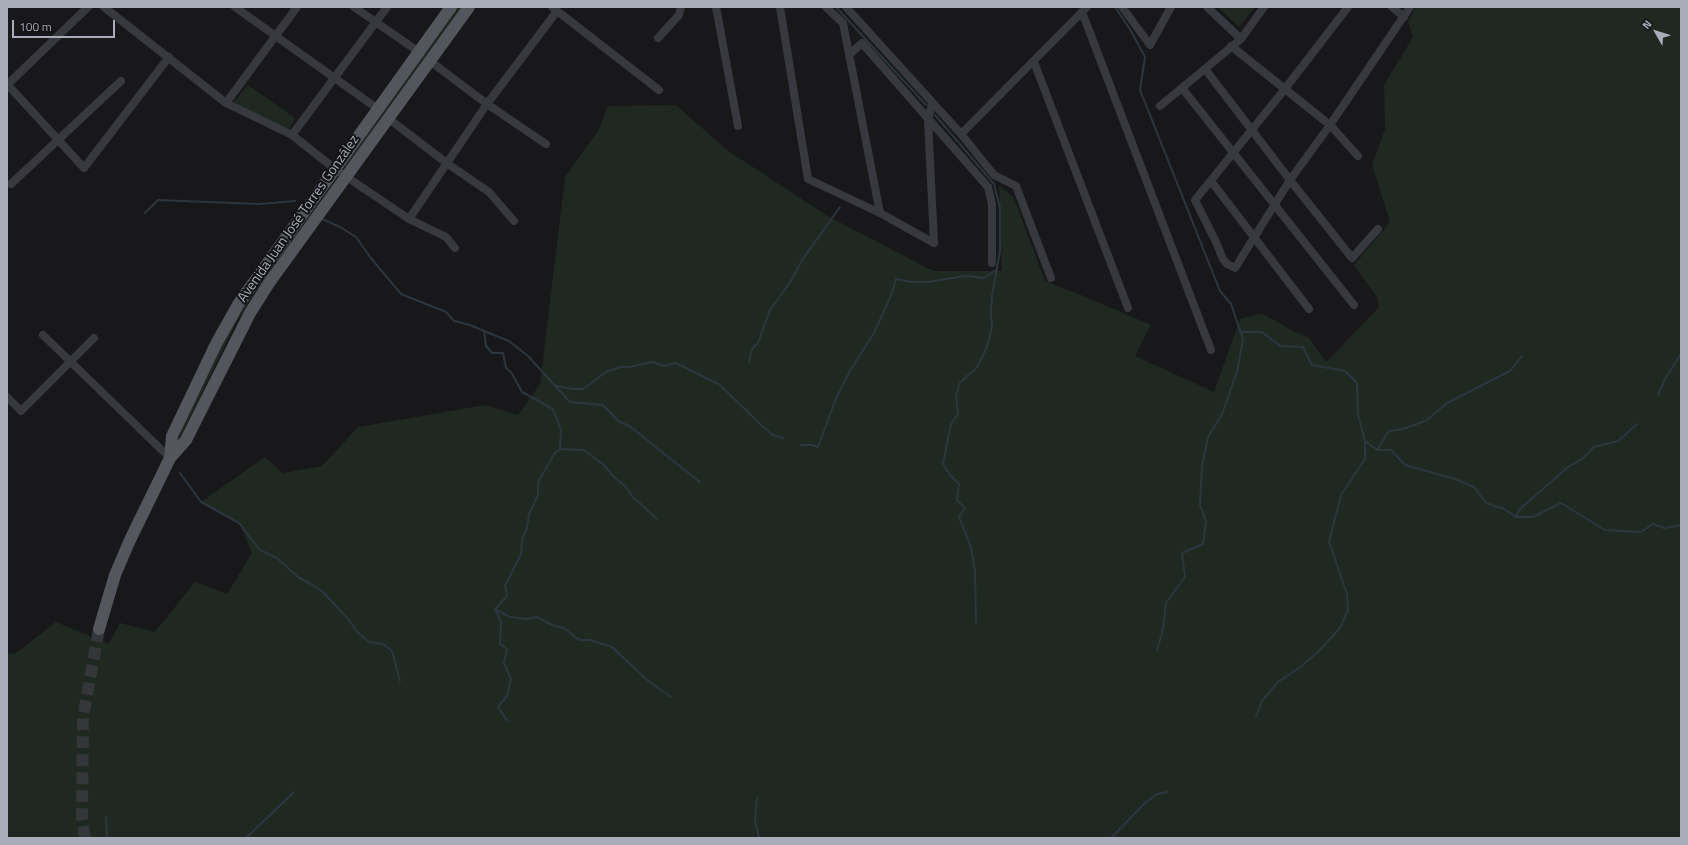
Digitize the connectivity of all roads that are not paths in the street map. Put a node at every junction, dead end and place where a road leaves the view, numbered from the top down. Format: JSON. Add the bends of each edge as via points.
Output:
{"nodes":[{"id":1,"x":88,"y":7,"type":"edge"},
{"id":2,"x":104,"y":7,"type":"edge"},
{"id":3,"x":235,"y":7,"type":"edge"},
{"id":4,"x":297,"y":7,"type":"edge"},
{"id":5,"x":354,"y":7,"type":"edge"},
{"id":6,"x":387,"y":7,"type":"edge"},
{"id":7,"x":451,"y":7,"type":"edge"},
{"id":8,"x":469,"y":7,"type":"edge"},
{"id":9,"x":681,"y":7,"type":"edge"},
{"id":10,"x":716,"y":7,"type":"edge"},
{"id":11,"x":780,"y":7,"type":"edge"},
{"id":12,"x":826,"y":7,"type":"edge"},
{"id":13,"x":846,"y":7,"type":"edge"},
{"id":14,"x":1122,"y":7,"type":"edge"},
{"id":15,"x":1171,"y":7,"type":"edge"},
{"id":16,"x":1207,"y":7,"type":"edge"},
{"id":17,"x":1264,"y":7,"type":"edge"},
{"id":18,"x":1348,"y":7,"type":"edge"},
{"id":19,"x":1392,"y":7,"type":"edge"},
{"id":20,"x":1410,"y":7,"type":"edge"},
{"id":21,"x":554,"y":9,"type":"edge"},
{"id":22,"x":1085,"y":9,"type":"edge"},
{"id":23,"x":1404,"y":17,"type":"junction"},
{"id":24,"x":375,"y":23,"type":"junction"},
{"id":25,"x":275,"y":36,"type":"junction"},
{"id":26,"x":658,"y":38,"type":"dead end"},
{"id":27,"x":1241,"y":39,"type":"junction"},
{"id":28,"x":1231,"y":46,"type":"junction"},
{"id":29,"x":419,"y":52,"type":"junction"},
{"id":30,"x":850,"y":54,"type":"junction"},
{"id":31,"x":169,"y":57,"type":"junction"},
{"id":32,"x":430,"y":61,"type":"junction"},
{"id":33,"x":1034,"y":62,"type":"junction"},
{"id":34,"x":1205,"y":69,"type":"junction"},
{"id":35,"x":334,"y":78,"type":"junction"},
{"id":36,"x":121,"y":81,"type":"dead end"},
{"id":37,"x":8,"y":84,"type":"edge"},
{"id":38,"x":1182,"y":88,"type":"junction"},
{"id":39,"x":659,"y":90,"type":"dead end"},
{"id":40,"x":1284,"y":90,"type":"junction"},
{"id":41,"x":226,"y":103,"type":"junction"},
{"id":42,"x":487,"y":104,"type":"junction"},
{"id":43,"x":932,"y":104,"type":"junction"},
{"id":44,"x":1160,"y":106,"type":"dead end"},
{"id":45,"x":378,"y":109,"type":"junction"},
{"id":46,"x":389,"y":119,"type":"junction"},
{"id":47,"x":929,"y":119,"type":"junction"},
{"id":48,"x":1330,"y":125,"type":"junction"},
{"id":49,"x":738,"y":126,"type":"dead end"},
{"id":50,"x":1252,"y":130,"type":"junction"},
{"id":51,"x":961,"y":134,"type":"junction"},
{"id":52,"x":292,"y":135,"type":"junction"},
{"id":53,"x":58,"y":141,"type":"junction"},
{"id":54,"x":546,"y":144,"type":"dead end"},
{"id":55,"x":1233,"y":153,"type":"junction"},
{"id":56,"x":1358,"y":156,"type":"dead end"},
{"id":57,"x":448,"y":164,"type":"junction"},
{"id":58,"x":335,"y":169,"type":"junction"},
{"id":59,"x":347,"y":177,"type":"junction"},
{"id":60,"x":1290,"y":180,"type":"junction"},
{"id":61,"x":1211,"y":181,"type":"junction"},
{"id":62,"x":11,"y":184,"type":"dead end"},
{"id":63,"x":314,"y":197,"type":"junction"},
{"id":64,"x":1275,"y":204,"type":"junction"},
{"id":65,"x":326,"y":206,"type":"junction"},
{"id":66,"x":880,"y":213,"type":"junction"},
{"id":67,"x":409,"y":219,"type":"junction"},
{"id":68,"x":514,"y":221,"type":"dead end"},
{"id":69,"x":1378,"y":229,"type":"dead end"},
{"id":70,"x":1255,"y":237,"type":"junction"},
{"id":71,"x":455,"y":248,"type":"dead end"},
{"id":72,"x":992,"y":263,"type":"dead end"},
{"id":73,"x":1051,"y":278,"type":"dead end"},
{"id":74,"x":1354,"y":305,"type":"dead end"},
{"id":75,"x":1128,"y":308,"type":"dead end"},
{"id":76,"x":1309,"y":309,"type":"dead end"},
{"id":77,"x":43,"y":335,"type":"dead end"},
{"id":78,"x":94,"y":338,"type":"dead end"},
{"id":79,"x":1211,"y":350,"type":"dead end"},
{"id":80,"x":70,"y":362,"type":"junction"},
{"id":81,"x":7,"y":397,"type":"edge"},
{"id":82,"x":170,"y":458,"type":"junction"},
{"id":83,"x":99,"y":629,"type":"tunnel mouth"}],
"edges":[{"from":1,"to":37,"type":"street"},
{"from":2,"to":31,"type":"street"},
{"from":3,"to":25,"type":"street"},
{"from":4,"to":25,"type":"street"},
{"from":5,"to":24,"type":"street"},
{"from":6,"to":24,"type":"street"},
{"from":7,"to":29,"type":"main road","name":"Avenida Juan José Torres González"},
{"from":8,"to":32,"type":"main road","name":"Avenida Juan José Torres González"},
{"from":9,"to":26,"type":"street","via":[[679,15]]},
{"from":10,"to":49,"type":"street"},
{"from":11,"to":66,"type":"street","via":[[808,179]]},
{"from":12,"to":30,"type":"street","via":[[844,23]]},
{"from":13,"to":43,"type":"street"},
{"from":14,"to":15,"type":"street","via":[[1150,44]]},
{"from":16,"to":27,"type":"street"},
{"from":17,"to":27,"type":"street"},
{"from":18,"to":40,"type":"street"},
{"from":19,"to":23,"type":"street"},
{"from":20,"to":23,"type":"street"},
{"from":21,"to":39,"type":"street"},
{"from":21,"to":42,"type":"street"},
{"from":22,"to":33,"type":"street"},
{"from":22,"to":79,"type":"street"},
{"from":23,"to":48,"type":"street"},
{"from":24,"to":29,"type":"street"},
{"from":24,"to":35,"type":"street"},
{"from":25,"to":35,"type":"street"},
{"from":25,"to":41,"type":"street"},
{"from":27,"to":28,"type":"street"},
{"from":28,"to":34,"type":"street"},
{"from":28,"to":40,"type":"street"},
{"from":29,"to":45,"type":"main road","name":"Avenida Juan José Torres González"},
{"from":30,"to":47,"type":"street","via":[[862,43]]},
{"from":30,"to":66,"type":"street"},
{"from":31,"to":41,"type":"street"},
{"from":31,"to":53,"type":"street","via":[[84,168]]},
{"from":32,"to":42,"type":"street"},
{"from":32,"to":46,"type":"main road","name":"Avenida Juan José Torres González"},
{"from":33,"to":51,"type":"street"},
{"from":33,"to":75,"type":"street"},
{"from":34,"to":38,"type":"street"},
{"from":34,"to":50,"type":"street"},
{"from":35,"to":45,"type":"street"},
{"from":35,"to":52,"type":"street"},
{"from":36,"to":53,"type":"street"},
{"from":37,"to":53,"type":"street"},
{"from":38,"to":44,"type":"street"},
{"from":38,"to":55,"type":"street"},
{"from":40,"to":48,"type":"street"},
{"from":40,"to":50,"type":"street"},
{"from":41,"to":52,"type":"street"},
{"from":42,"to":54,"type":"street"},
{"from":42,"to":57,"type":"street"},
{"from":43,"to":47,"type":"street"},
{"from":43,"to":51,"type":"street"},
{"from":45,"to":58,"type":"main road","name":"Avenida Juan José Torres González"},
{"from":46,"to":57,"type":"street"},
{"from":46,"to":59,"type":"main road","name":"Avenida Juan José Torres González"},
{"from":47,"to":66,"type":"street","via":[[934,243]]},
{"from":47,"to":72,"type":"street","via":[[988,187],[992,204]]},
{"from":48,"to":56,"type":"street"},
{"from":48,"to":60,"type":"street"},
{"from":50,"to":55,"type":"street"},
{"from":50,"to":60,"type":"street"},
{"from":51,"to":73,"type":"street","via":[[994,175],[1016,186]]},
{"from":52,"to":58,"type":"street"},
{"from":53,"to":62,"type":"street"},
{"from":55,"to":61,"type":"street"},
{"from":55,"to":64,"type":"street"},
{"from":57,"to":67,"type":"street"},
{"from":57,"to":68,"type":"street","via":[[489,192]]},
{"from":58,"to":59,"type":"street"},
{"from":58,"to":63,"type":"main road","name":"Avenida Juan José Torres González"},
{"from":59,"to":65,"type":"main road","name":"Avenida Juan José Torres González"},
{"from":59,"to":67,"type":"street"},
{"from":60,"to":64,"type":"street"},
{"from":60,"to":69,"type":"street","via":[[1352,258]]},
{"from":61,"to":70,"type":"street"},
{"from":61,"to":70,"type":"street","via":[[1195,200],[1223,260],[1235,268]]},
{"from":63,"to":65,"type":"main road"},
{"from":63,"to":82,"type":"main road","name":"Avenida Juan José Torres González","via":[[239,303],[216,344],[172,436]]},
{"from":64,"to":70,"type":"street"},
{"from":64,"to":74,"type":"street"},
{"from":65,"to":82,"type":"main road","name":"Avenida Juan José Torres González","via":[[250,313],[186,440]]},
{"from":67,"to":71,"type":"street","via":[[446,237]]},
{"from":70,"to":76,"type":"street"},
{"from":77,"to":80,"type":"street"},
{"from":78,"to":80,"type":"street"},
{"from":80,"to":81,"type":"street","via":[[21,411]]},
{"from":80,"to":82,"type":"street"},
{"from":82,"to":83,"type":"main road","name":"Avenida Juan José Torres González","via":[[115,575]]}]}
